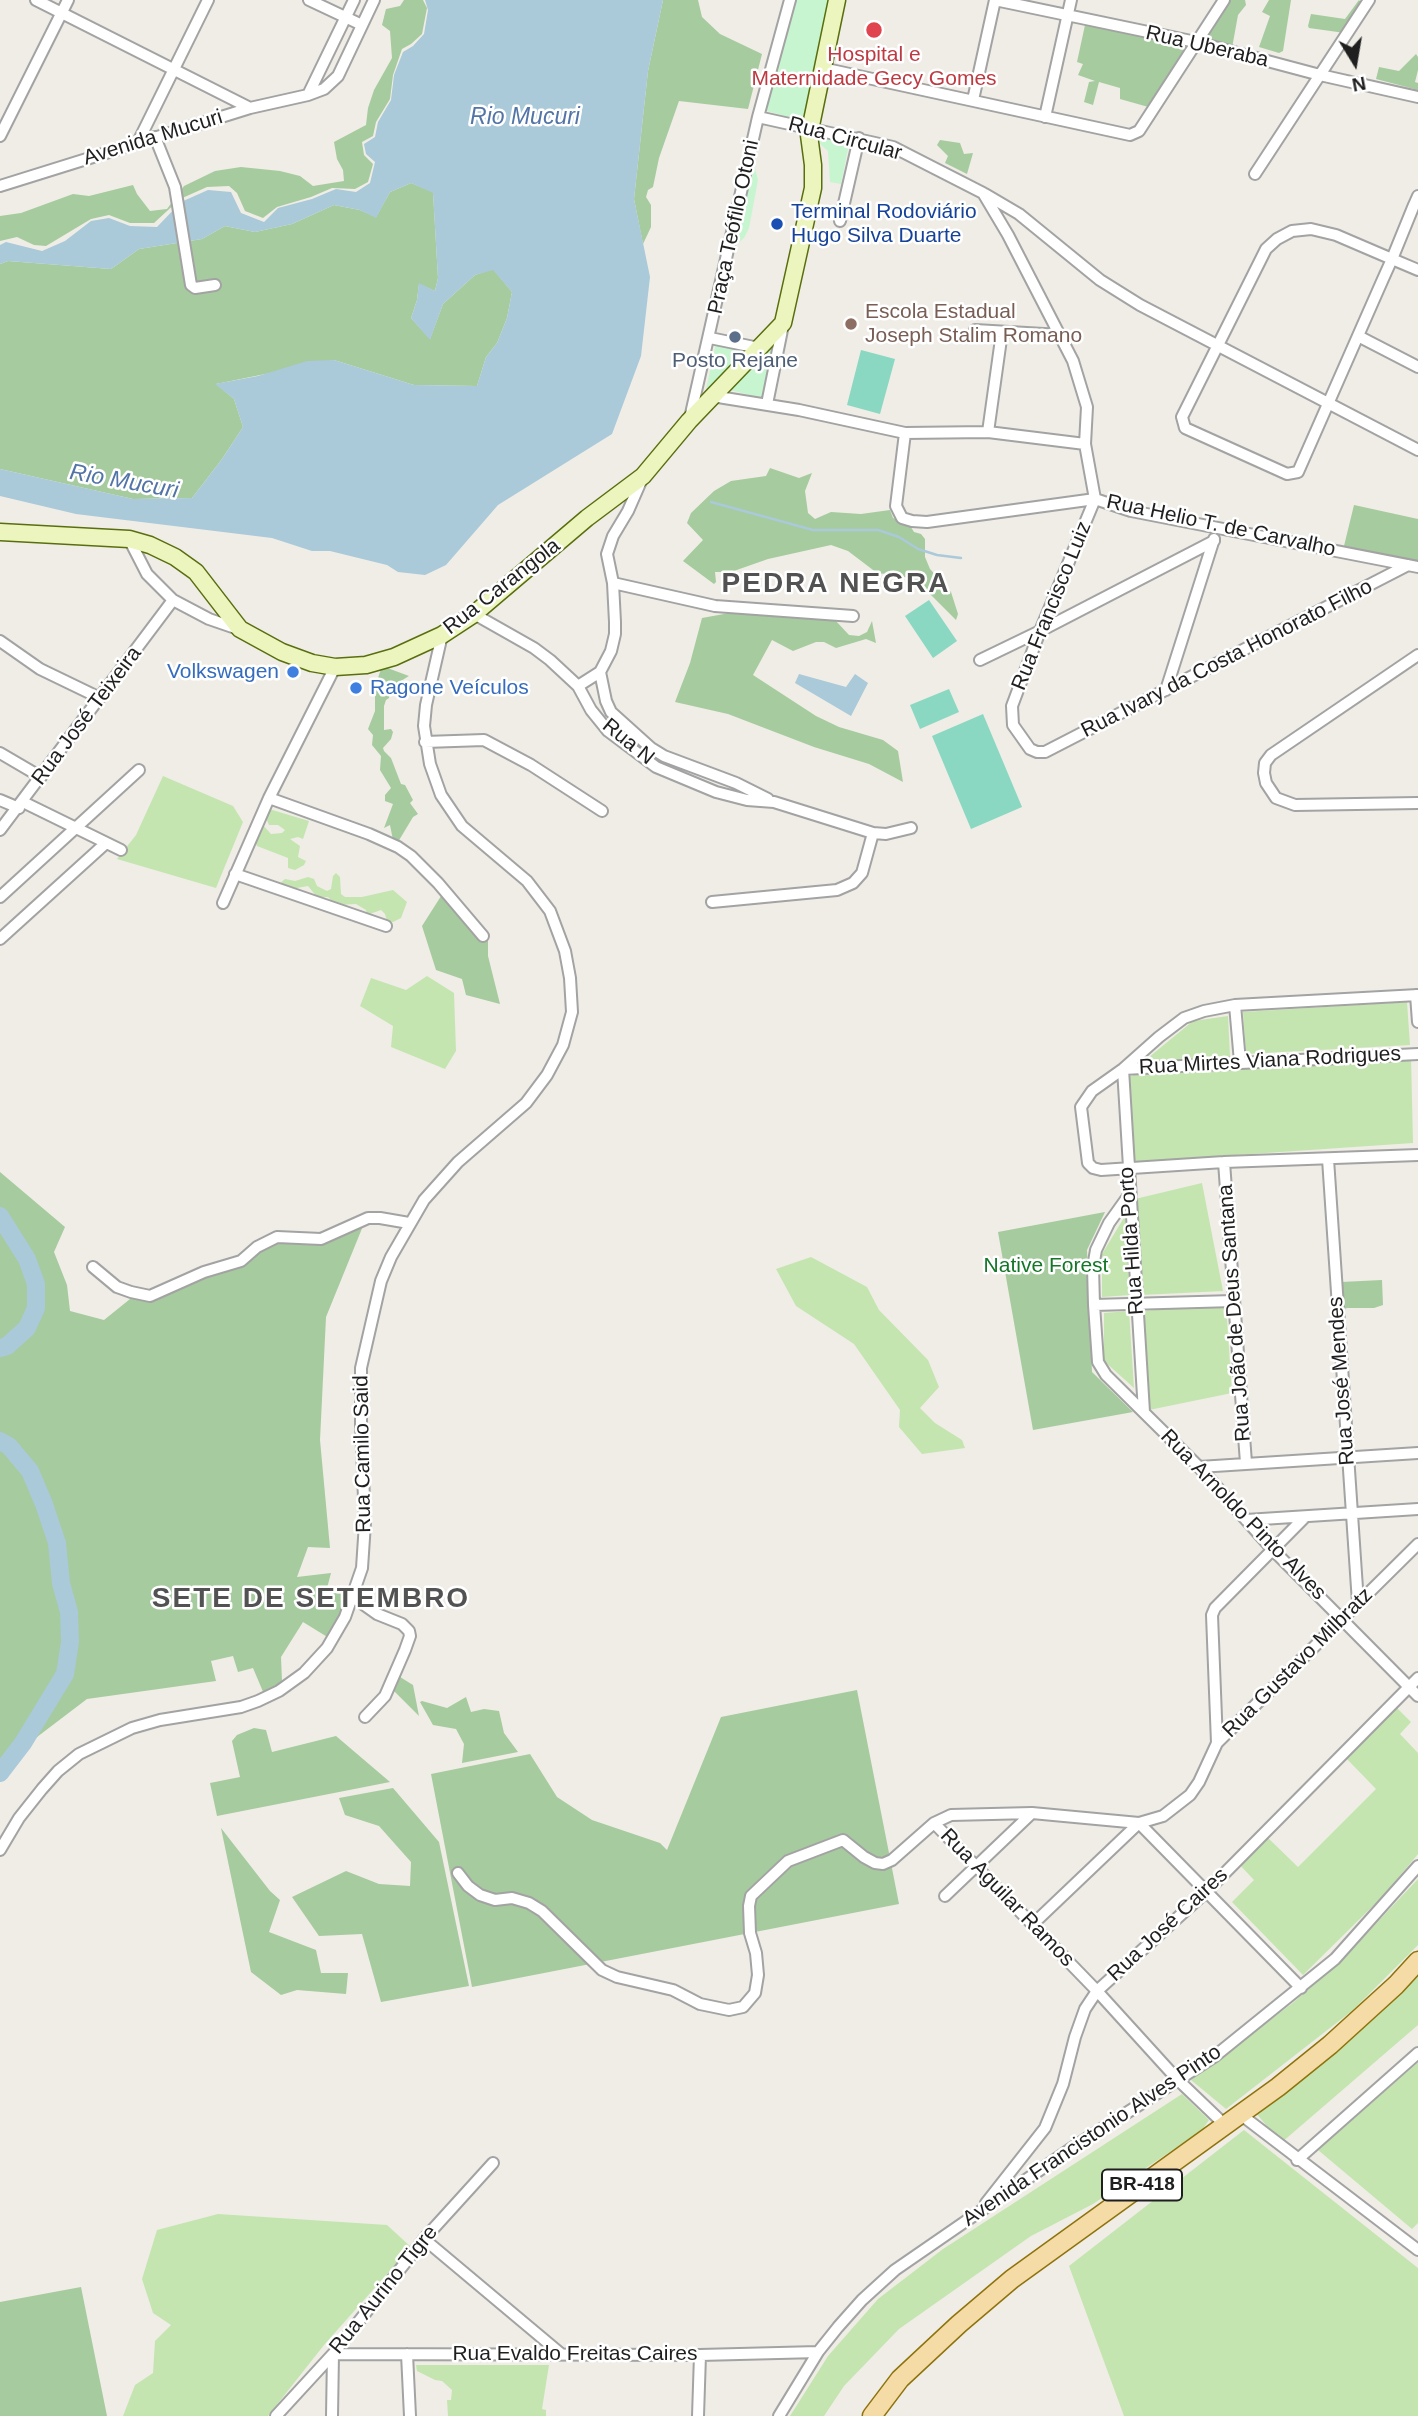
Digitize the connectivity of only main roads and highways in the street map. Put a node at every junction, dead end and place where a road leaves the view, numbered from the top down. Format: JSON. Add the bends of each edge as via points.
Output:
{"nodes":[{"id":1,"x":837,"y":0,"type":"edge"},
{"id":2,"x":0,"y":532,"type":"edge"},
{"id":3,"x":1418,"y":1961,"type":"edge"},
{"id":4,"x":872,"y":2416,"type":"edge"}],
"edges":[{"from":1,"to":2,"type":"main road","name":"Rua Carangola","via":[[810,128],[813,188],[783,323],[643,476],[442,635],[366,665],[335,667],[299,659],[240,629],[196,572],[150,545],[129,539]]},
{"from":3,"to":4,"type":"main road","number":"BR-418","via":[[1330,2045],[958,2324],[900,2379]]}]}
